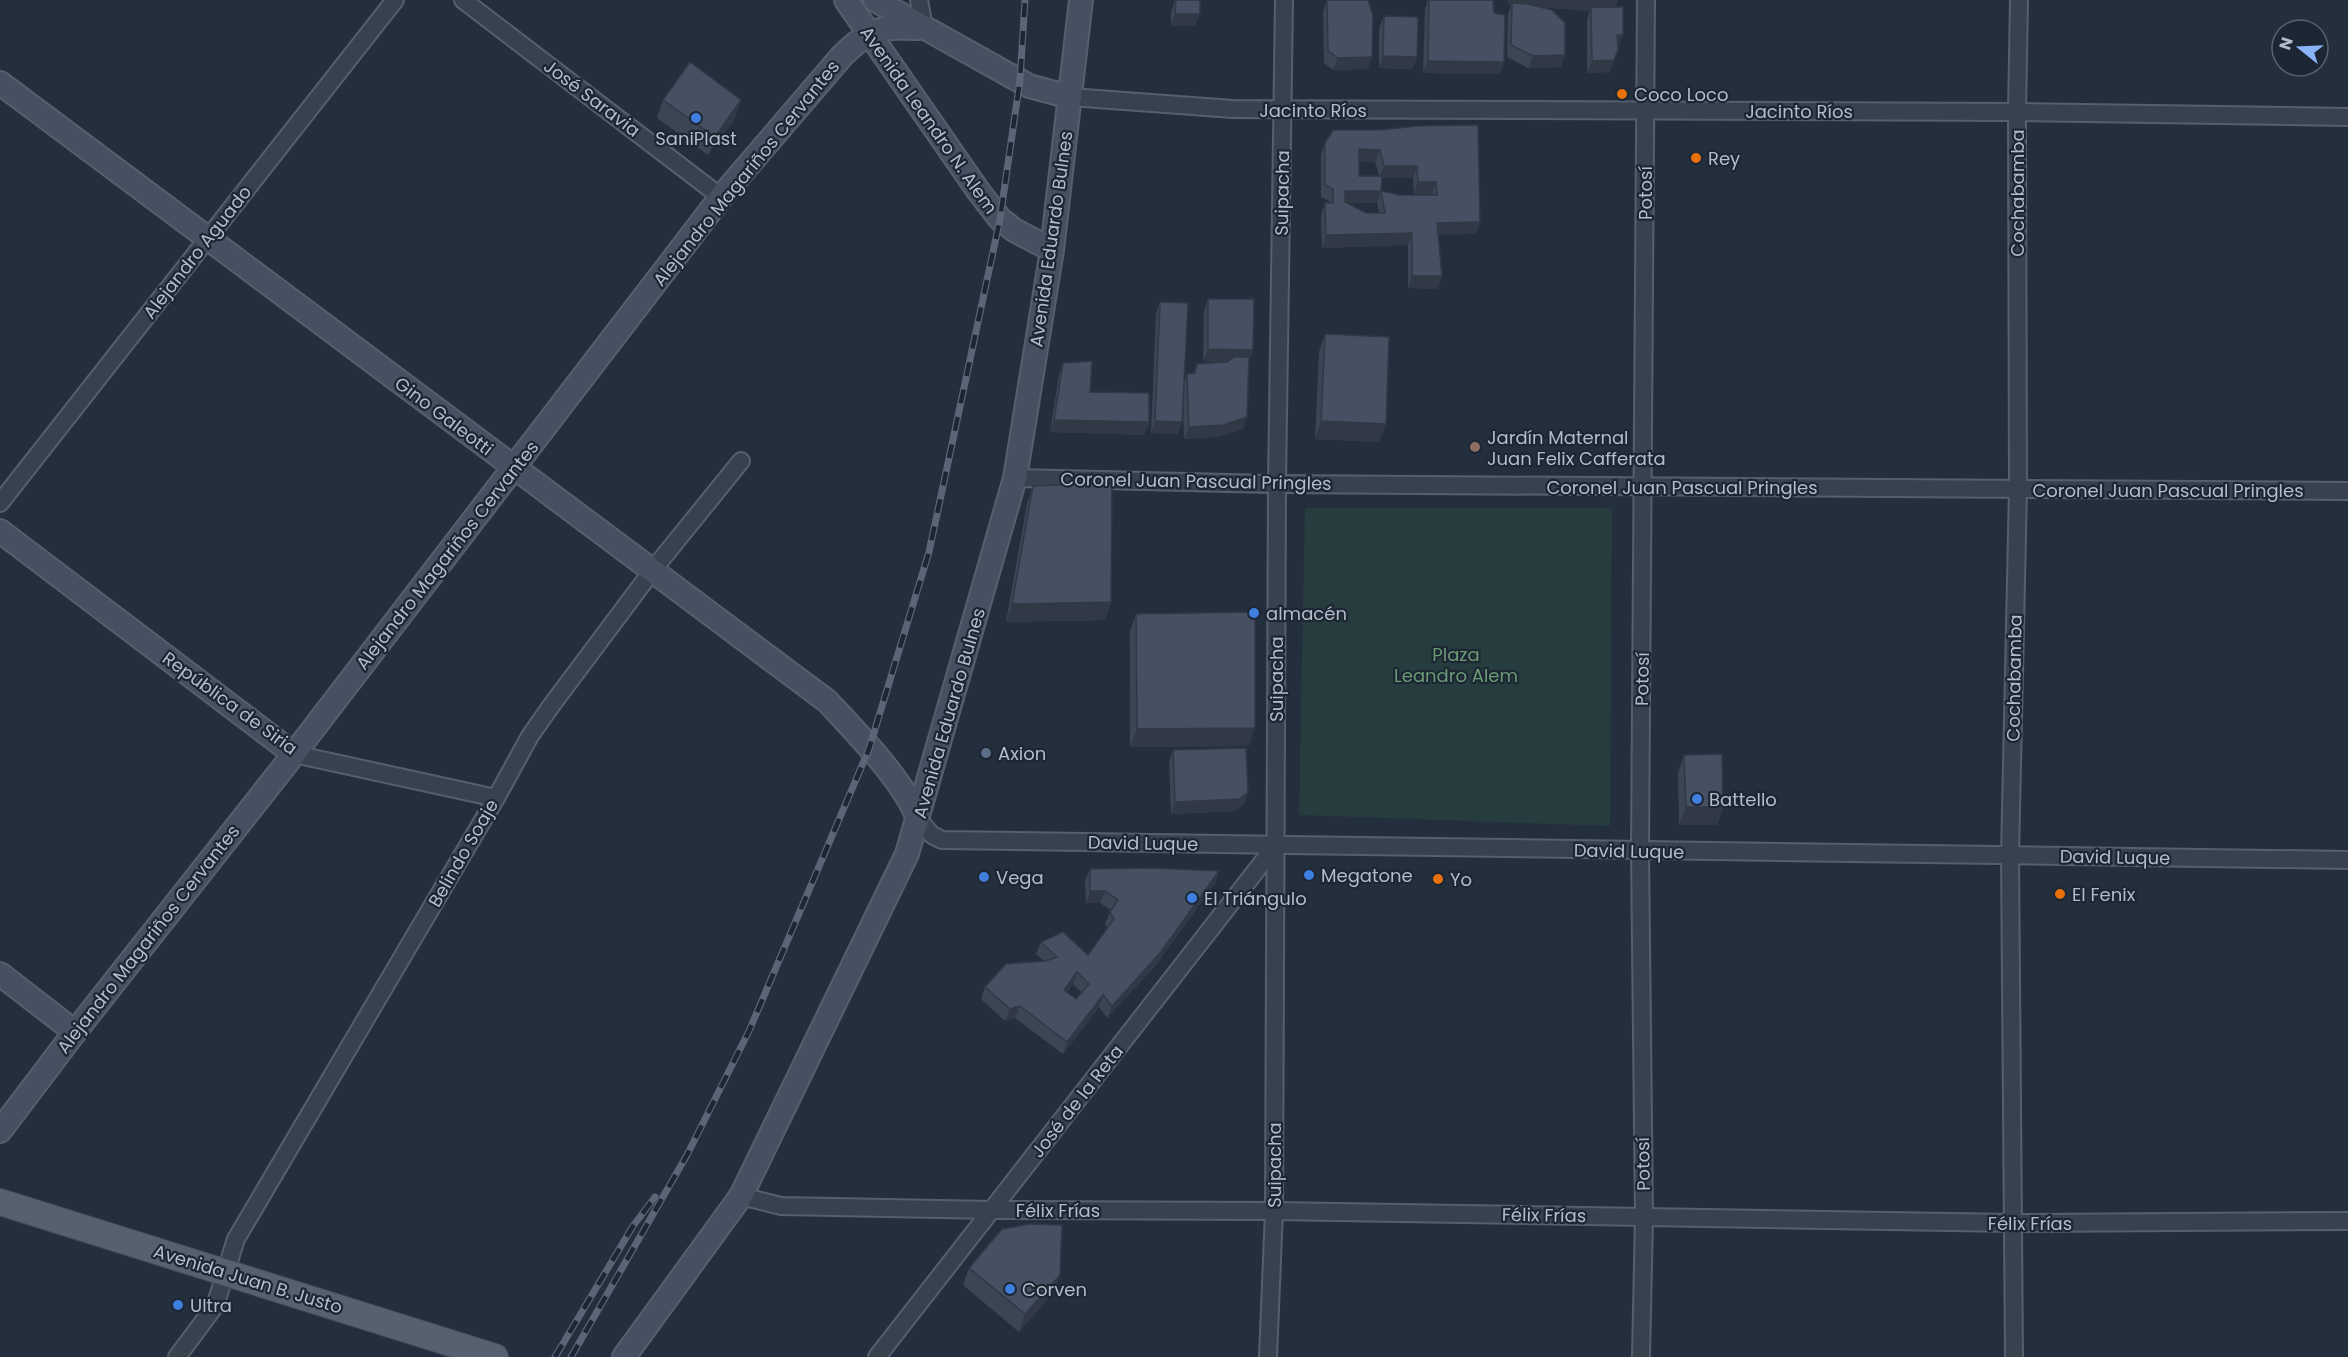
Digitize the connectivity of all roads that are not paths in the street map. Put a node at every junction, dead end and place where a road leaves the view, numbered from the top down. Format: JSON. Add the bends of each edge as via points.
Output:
{"nodes":[{"id":1,"x":395,"y":0,"type":"edge"},
{"id":2,"x":464,"y":0,"type":"edge"},
{"id":3,"x":846,"y":0,"type":"edge"},
{"id":4,"x":875,"y":0,"type":"edge"},
{"id":5,"x":919,"y":0,"type":"edge"},
{"id":6,"x":1081,"y":0,"type":"edge"},
{"id":7,"x":1284,"y":0,"type":"edge"},
{"id":8,"x":1646,"y":0,"type":"edge"},
{"id":9,"x":2019,"y":0,"type":"edge"},
{"id":10,"x":924,"y":27,"type":"junction"},
{"id":11,"x":867,"y":33,"type":"junction"},
{"id":12,"x":0,"y":83,"type":"edge"},
{"id":13,"x":1070,"y":97,"type":"junction"},
{"id":14,"x":1283,"y":109,"type":"junction"},
{"id":15,"x":1645,"y":110,"type":"junction"},
{"id":16,"x":2017,"y":112,"type":"junction"},
{"id":17,"x":2348,"y":117,"type":"edge"},
{"id":18,"x":722,"y":196,"type":"junction"},
{"id":19,"x":208,"y":239,"type":"junction"},
{"id":20,"x":1052,"y":250,"type":"junction"},
{"id":21,"x":741,"y":461,"type":"dead end"},
{"id":22,"x":513,"y":468,"type":"junction"},
{"id":23,"x":1015,"y":478,"type":"junction"},
{"id":24,"x":1277,"y":484,"type":"junction"},
{"id":25,"x":1643,"y":486,"type":"junction"},
{"id":26,"x":2018,"y":489,"type":"junction"},
{"id":27,"x":2348,"y":492,"type":"edge"},
{"id":28,"x":0,"y":503,"type":"edge"},
{"id":29,"x":0,"y":531,"type":"edge"},
{"id":30,"x":652,"y":571,"type":"junction"},
{"id":31,"x":294,"y":754,"type":"junction"},
{"id":32,"x":496,"y":798,"type":"junction"},
{"id":33,"x":918,"y":819,"type":"junction"},
{"id":34,"x":1276,"y":845,"type":"junction"},
{"id":35,"x":1640,"y":851,"type":"junction"},
{"id":36,"x":2010,"y":856,"type":"junction"},
{"id":37,"x":2348,"y":860,"type":"edge"},
{"id":38,"x":0,"y":974,"type":"edge"},
{"id":39,"x":75,"y":1032,"type":"junction"},
{"id":40,"x":0,"y":1131,"type":"edge"},
{"id":41,"x":741,"y":1196,"type":"junction"},
{"id":42,"x":0,"y":1202,"type":"edge"},
{"id":43,"x":992,"y":1210,"type":"junction"},
{"id":44,"x":1274,"y":1211,"type":"junction"},
{"id":45,"x":1644,"y":1217,"type":"junction"},
{"id":46,"x":2348,"y":1221,"type":"edge"},
{"id":47,"x":2014,"y":1223,"type":"junction"},
{"id":48,"x":225,"y":1271,"type":"junction"},
{"id":49,"x":177,"y":1357,"type":"edge"},
{"id":50,"x":495,"y":1357,"type":"edge"},
{"id":51,"x":624,"y":1357,"type":"edge"},
{"id":52,"x":877,"y":1357,"type":"edge"},
{"id":53,"x":1268,"y":1357,"type":"edge"},
{"id":54,"x":1641,"y":1357,"type":"edge"},
{"id":55,"x":2014,"y":1357,"type":"edge"}],
"edges":[{"from":1,"to":19,"type":"street","name":"Alejandro Aguado"},
{"from":2,"to":18,"type":"street","name":"José Saravia"},
{"from":3,"to":11,"type":"main road","name":"Avenida Leandro N. Alem"},
{"from":4,"to":10,"type":"main road","name":"Avenida Leandro N. Alem"},
{"from":5,"to":10,"type":"street"},
{"from":6,"to":13,"type":"main road","name":"Avenida Eduardo Bulnes"},
{"from":7,"to":14,"type":"street","name":"Suipacha"},
{"from":8,"to":15,"type":"street","name":"Potosí"},
{"from":9,"to":16,"type":"street","name":"Cochabamba"},
{"from":10,"to":11,"type":"main road"},
{"from":10,"to":13,"type":"main road","name":"Avenida Leandro N. Alem","via":[[1029,86]]},
{"from":11,"to":18,"type":"main road","name":"Alejandro Magariños Cervantes","via":[[842,56]]},
{"from":11,"to":20,"type":"main road","name":"Avenida Leandro N. Alem","via":[[1000,219]]},
{"from":12,"to":19,"type":"main road","name":"Gino Galeotti"},
{"from":13,"to":14,"type":"street","name":"Jacinto Ríos"},
{"from":13,"to":20,"type":"main road","name":"Avenida Eduardo Bulnes"},
{"from":14,"to":15,"type":"street","name":"Jacinto Ríos"},
{"from":14,"to":24,"type":"street","name":"Suipacha"},
{"from":15,"to":16,"type":"street","name":"Jacinto Ríos"},
{"from":15,"to":25,"type":"street","name":"Potosí"},
{"from":16,"to":17,"type":"street","name":"Jacinto Ríos"},
{"from":16,"to":26,"type":"street","name":"Cochabamba"},
{"from":18,"to":22,"type":"main road","name":"Alejandro Magariños Cervantes"},
{"from":19,"to":22,"type":"main road","name":"Gino Galeotti"},
{"from":19,"to":28,"type":"street","name":"Alejandro Aguado"},
{"from":20,"to":23,"type":"main road","name":"Avenida Eduardo Bulnes"},
{"from":21,"to":30,"type":"street","name":"Belindo Soaje"},
{"from":22,"to":30,"type":"main road","name":"Gino Galeotti"},
{"from":22,"to":31,"type":"main road","name":"Alejandro Magariños Cervantes"},
{"from":23,"to":24,"type":"street","name":"Coronel Juan Pascual Pringles"},
{"from":23,"to":33,"type":"main road","name":"Avenida Eduardo Bulnes"},
{"from":24,"to":25,"type":"street","name":"Coronel Juan Pascual Pringles"},
{"from":24,"to":34,"type":"street","name":"Suipacha"},
{"from":25,"to":26,"type":"street","name":"Coronel Juan Pascual Pringles"},
{"from":25,"to":35,"type":"street","name":"Potosí"},
{"from":26,"to":27,"type":"street","name":"Coronel Juan Pascual Pringles"},
{"from":26,"to":36,"type":"street","name":"Cochabamba"},
{"from":29,"to":31,"type":"main road","name":"República de Siria"},
{"from":30,"to":32,"type":"street","name":"Belindo Soaje","via":[[530,736]]},
{"from":30,"to":33,"type":"main road","name":"Gino Galeotti","via":[[827,701],[904,791]]},
{"from":31,"to":32,"type":"street","name":"República de Siria"},
{"from":31,"to":39,"type":"main road","name":"Alejandro Magariños Cervantes"},
{"from":32,"to":48,"type":"street","name":"Belindo Soaje","via":[[236,1239]]},
{"from":33,"to":34,"type":"street","name":"David Luque","via":[[942,840]]},
{"from":33,"to":41,"type":"main road","name":"Avenida Eduardo Bulnes","via":[[907,854]]},
{"from":34,"to":35,"type":"street","name":"David Luque"},
{"from":34,"to":43,"type":"street","name":"José de la Reta"},
{"from":34,"to":44,"type":"street","name":"Suipacha"},
{"from":35,"to":36,"type":"street","name":"David Luque"},
{"from":35,"to":45,"type":"street","name":"Potosí"},
{"from":36,"to":37,"type":"street","name":"David Luque"},
{"from":36,"to":47,"type":"street","name":"Cochabamba"},
{"from":38,"to":39,"type":"main road"},
{"from":39,"to":40,"type":"main road","name":"Alejandro Magariños Cervantes"},
{"from":41,"to":43,"type":"street","name":"Félix Frías","via":[[781,1206]]},
{"from":41,"to":51,"type":"main road","name":"Avenida Eduardo Bulnes"},
{"from":42,"to":48,"type":"main road","name":"Avenida Juan B. Justo"},
{"from":43,"to":44,"type":"street","name":"Félix Frías"},
{"from":43,"to":52,"type":"street","name":"José de la Reta"},
{"from":44,"to":45,"type":"street","name":"Félix Frías"},
{"from":44,"to":53,"type":"street","name":"Suipacha"},
{"from":45,"to":47,"type":"street","name":"Félix Frías"},
{"from":45,"to":54,"type":"street","name":"Potosí"},
{"from":46,"to":47,"type":"street","name":"Félix Frías"},
{"from":47,"to":55,"type":"street","name":"Cochabamba"},
{"from":48,"to":49,"type":"street","name":"Belindo Soaje","via":[[214,1305]]},
{"from":48,"to":50,"type":"main road","name":"Avenida Juan B. Justo"}]}
